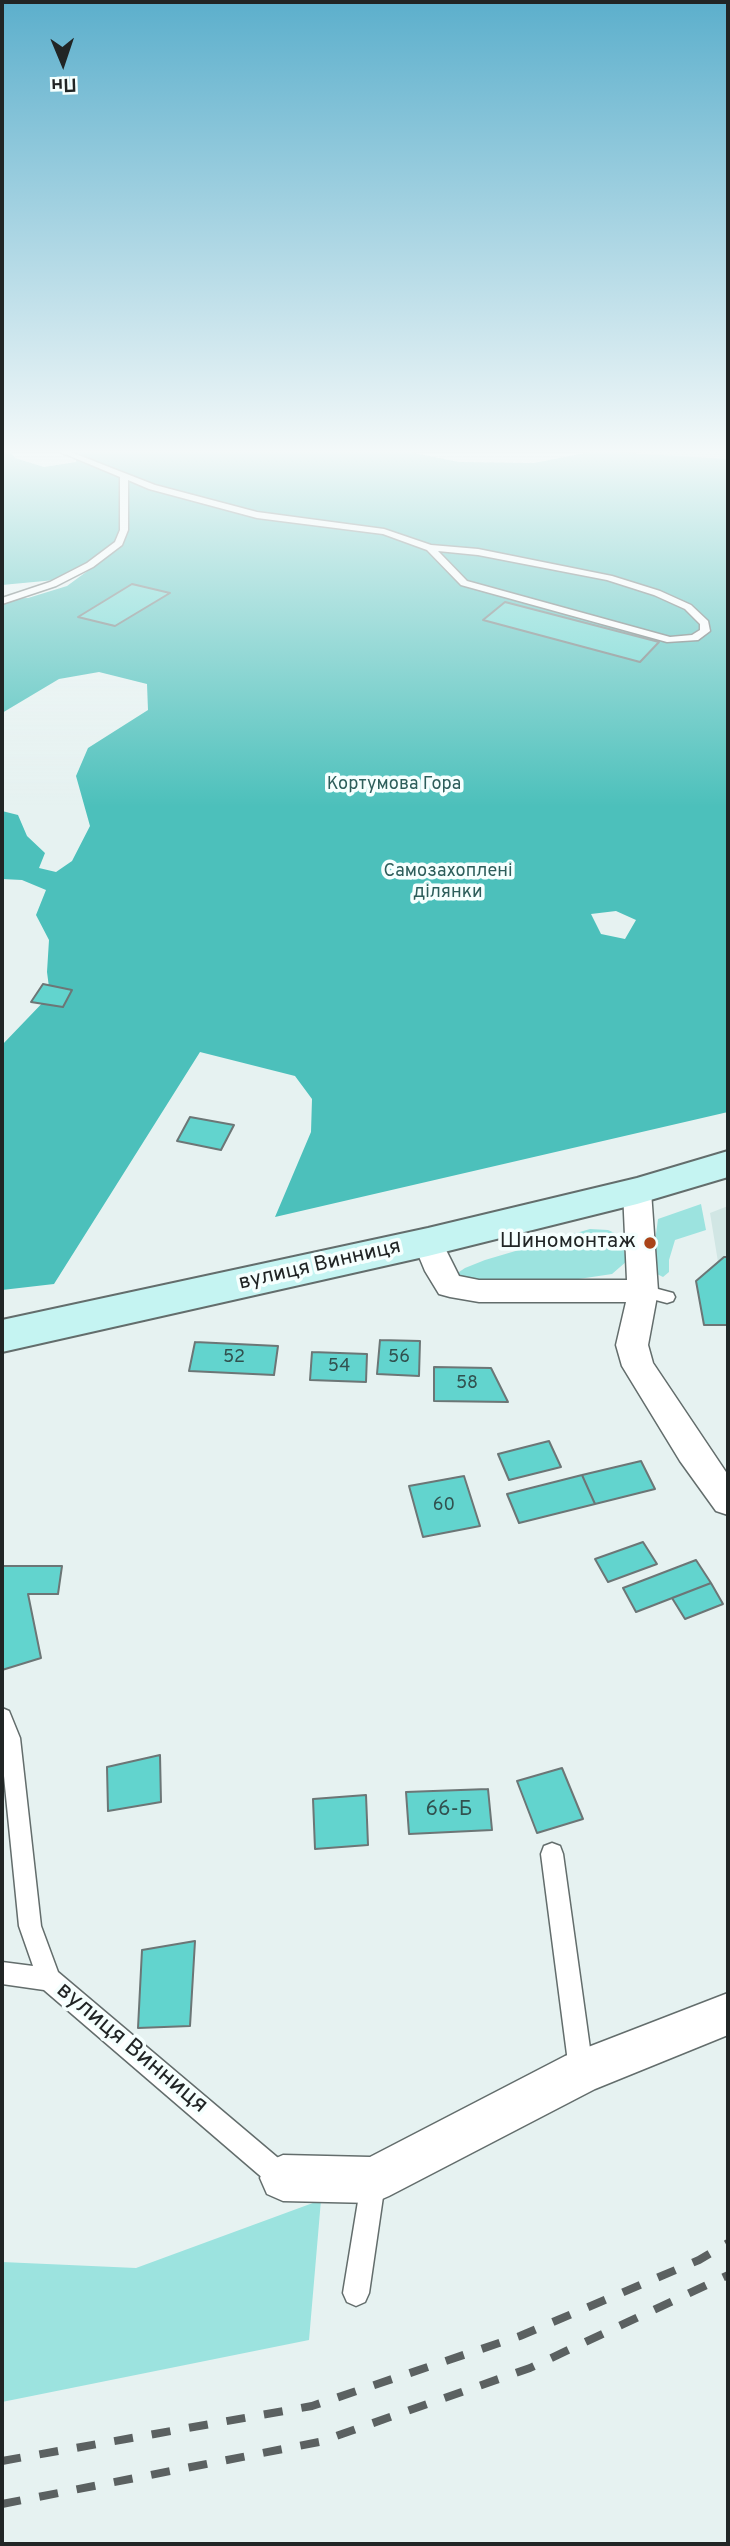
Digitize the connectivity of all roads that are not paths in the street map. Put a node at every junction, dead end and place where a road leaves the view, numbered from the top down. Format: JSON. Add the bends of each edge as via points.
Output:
{"nodes":[{"id":1,"x":81,"y":570,"type":"edge"},
{"id":2,"x":451,"y":570,"type":"edge"},
{"id":3,"x":568,"y":570,"type":"edge"},
{"id":4,"x":2,"y":601,"type":"edge"},
{"id":5,"x":728,"y":1164,"type":"edge"},
{"id":6,"x":637,"y":1191,"type":"junction"},
{"id":7,"x":428,"y":1242,"type":"junction"},
{"id":8,"x":655,"y":1294,"type":"junction"},
{"id":9,"x":2,"y":1336,"type":"edge"},
{"id":10,"x":728,"y":1501,"type":"edge"},
{"id":11,"x":2,"y":1718,"type":"edge"},
{"id":12,"x":552,"y":1854,"type":"dead end"},
{"id":13,"x":2,"y":1973,"type":"edge"},
{"id":14,"x":49,"y":1979,"type":"junction"},
{"id":15,"x":728,"y":2014,"type":"edge"},
{"id":16,"x":581,"y":2072,"type":"junction"},
{"id":17,"x":283,"y":2178,"type":"joint"},
{"id":18,"x":373,"y":2180,"type":"junction"},
{"id":19,"x":356,"y":2293,"type":"dead end"}],
"edges":[{"from":1,"to":4,"type":"lane"},
{"from":2,"to":3,"type":"lane","via":[[464,583],[670,640],[695,638],[705,631],[705,623],[688,607],[657,593]]},
{"from":5,"to":6,"type":"main road","name":"вулиця Винниця"},
{"from":6,"to":7,"type":"main road","name":"вулиця Винниця"},
{"from":6,"to":8,"type":"street"},
{"from":7,"to":8,"type":"street","via":[[450,1286],[480,1291]]},
{"from":7,"to":9,"type":"main road","name":"вулиця Винниця"},
{"from":8,"to":10,"type":"street","via":[[632,1345],[638,1366]]},
{"from":11,"to":14,"type":"lane","name":"вулиця Винниця","via":[[10,1738],[30,1926]]},
{"from":12,"to":16,"type":"lane"},
{"from":13,"to":14,"type":"lane"},
{"from":14,"to":17,"type":"lane","name":"вулиця Винниця"},
{"from":15,"to":16,"type":"street","name":"вулиця Винниця"},
{"from":16,"to":18,"type":"street","name":"вулиця Винниця"},
{"from":17,"to":18,"type":"street","name":"вулиця Винниця"},
{"from":18,"to":19,"type":"lane"}]}
